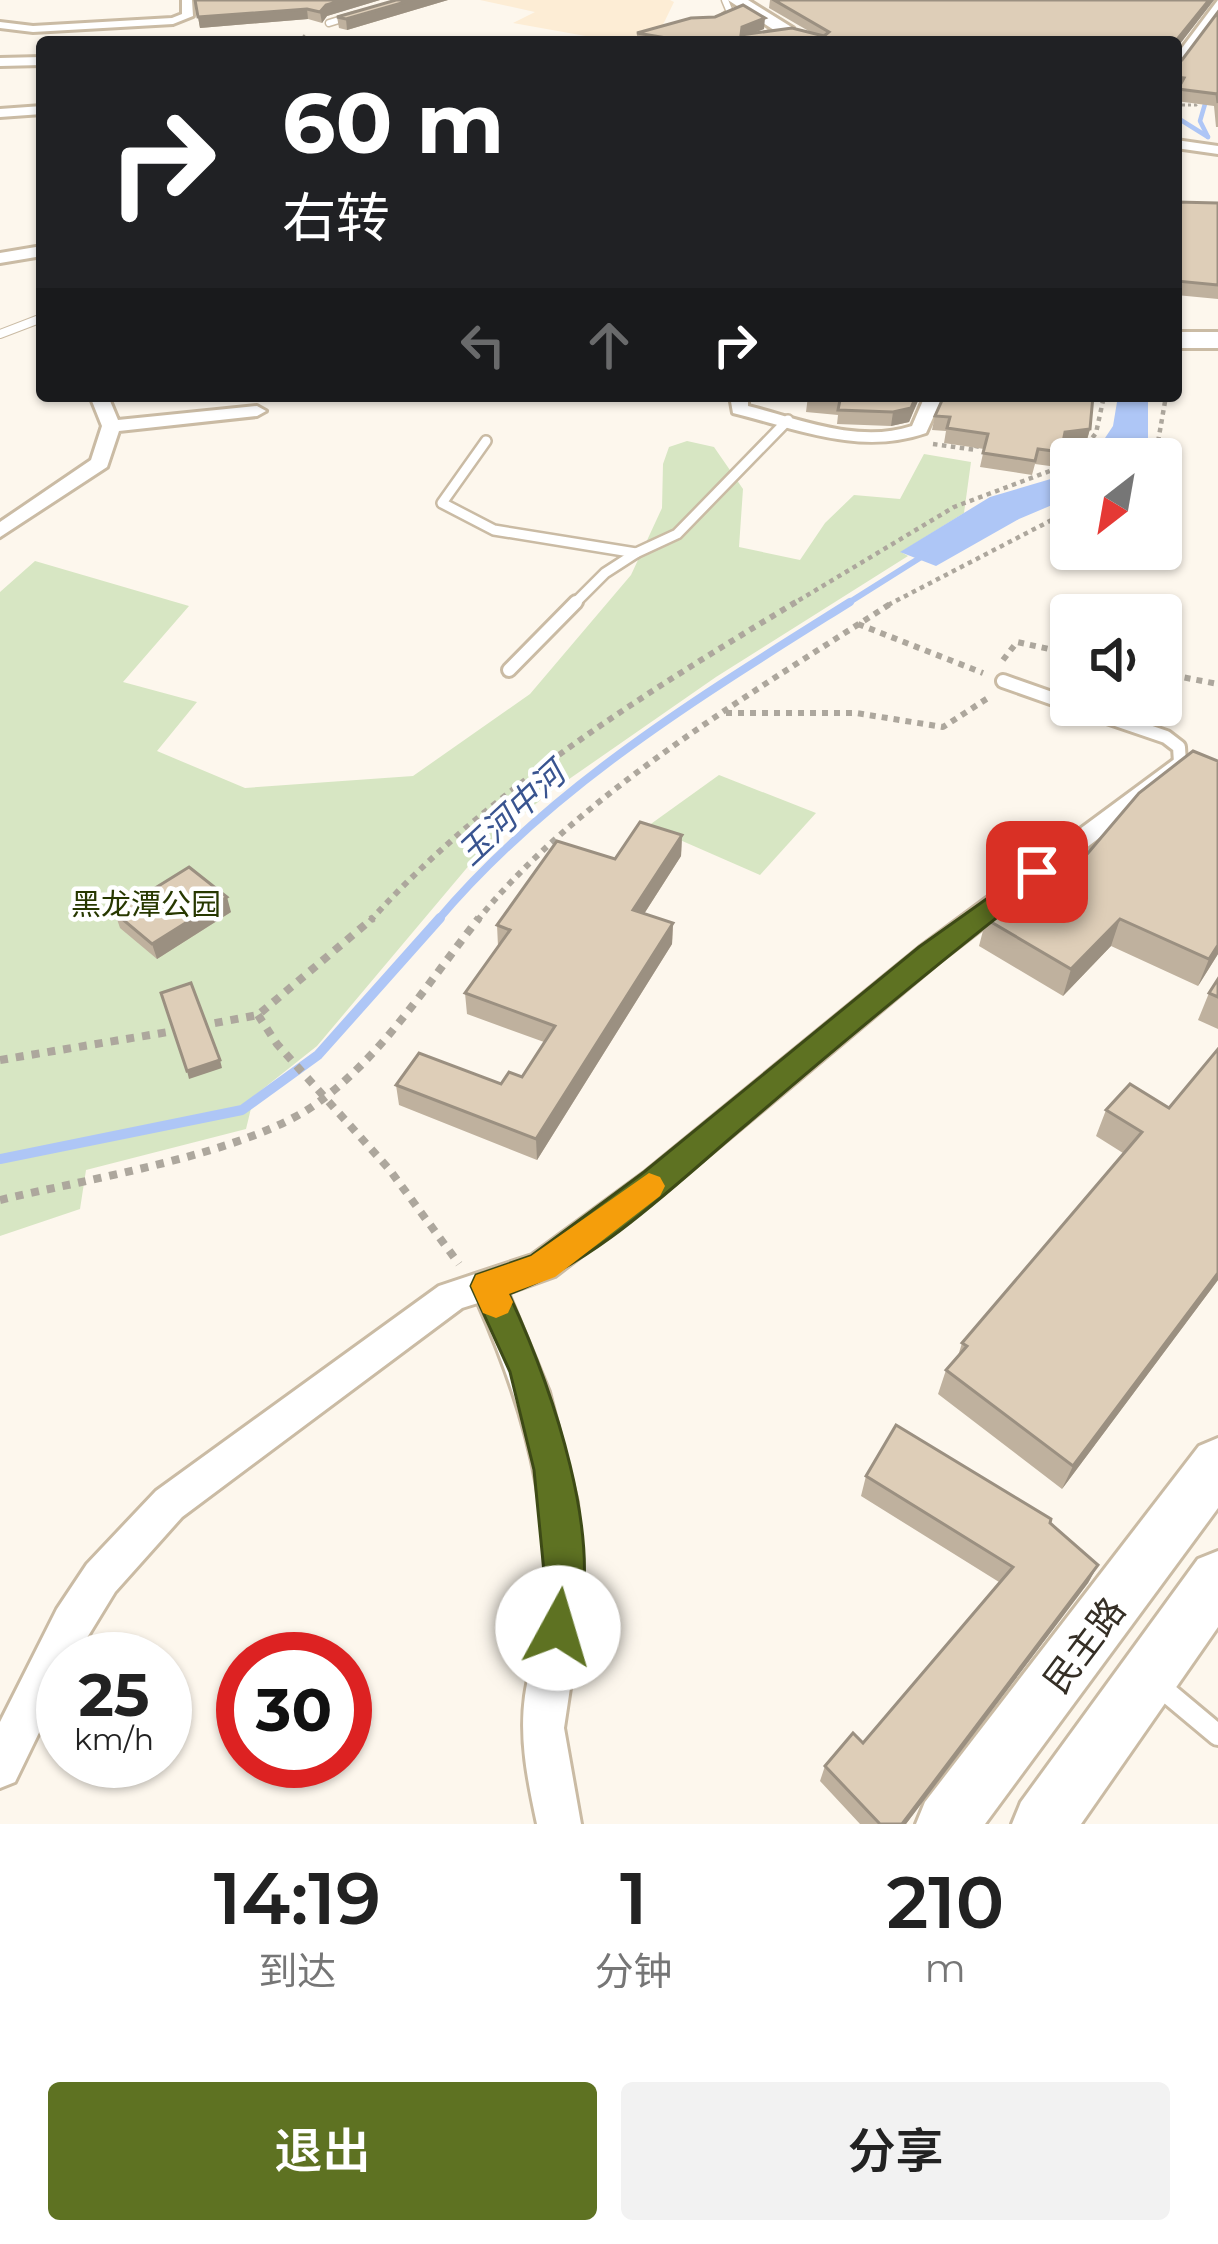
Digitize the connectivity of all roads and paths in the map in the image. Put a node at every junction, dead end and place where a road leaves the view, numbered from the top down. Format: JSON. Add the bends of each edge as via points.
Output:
{"nodes":[{"id":1,"x":188,"y":0,"type":"edge"},
{"id":2,"x":725,"y":0,"type":"edge"},
{"id":3,"x":736,"y":0,"type":"edge"},
{"id":4,"x":754,"y":0,"type":"edge"},
{"id":5,"x":1218,"y":4,"type":"edge"},
{"id":6,"x":367,"y":12,"type":"edge"},
{"id":7,"x":707,"y":22,"type":"edge"},
{"id":8,"x":328,"y":23,"type":"edge"},
{"id":9,"x":0,"y":25,"type":"edge"},
{"id":10,"x":781,"y":34,"type":"edge"},
{"id":11,"x":1182,"y":55,"type":"edge"},
{"id":12,"x":36,"y":61,"type":"edge"},
{"id":13,"x":0,"y":62,"type":"edge"},
{"id":14,"x":1205,"y":90,"type":"edge"},
{"id":15,"x":1182,"y":105,"type":"edge"},
{"id":16,"x":36,"y":111,"type":"edge"},
{"id":17,"x":5,"y":114,"type":"edge"},
{"id":18,"x":0,"y":130,"type":"edge"},
{"id":19,"x":1182,"y":146,"type":"edge"},
{"id":20,"x":1218,"y":150,"type":"edge"},
{"id":21,"x":36,"y":252,"type":"edge"},
{"id":22,"x":0,"y":258,"type":"edge"},
{"id":23,"x":36,"y":320,"type":"edge"},
{"id":24,"x":0,"y":334,"type":"edge"},
{"id":25,"x":1218,"y":334,"type":"edge"},
{"id":26,"x":1182,"y":335,"type":"edge"},
{"id":27,"x":101,"y":402,"type":"edge"},
{"id":28,"x":740,"y":402,"type":"edge"},
{"id":29,"x":931,"y":402,"type":"edge"},
{"id":30,"x":1103,"y":402,"type":"edge"},
{"id":31,"x":1165,"y":402,"type":"edge"},
{"id":32,"x":257,"y":411,"type":"dead end"},
{"id":33,"x":788,"y":420,"type":"junction"},
{"id":34,"x":111,"y":426,"type":"junction"},
{"id":35,"x":901,"y":437,"type":"junction"},
{"id":36,"x":979,"y":438,"type":"edge"},
{"id":37,"x":1092,"y":438,"type":"edge"},
{"id":38,"x":1159,"y":438,"type":"edge"},
{"id":39,"x":486,"y":441,"type":"dead end"},
{"id":40,"x":1040,"y":448,"type":"edge"},
{"id":41,"x":1050,"y":451,"type":"edge"},
{"id":42,"x":1050,"y":468,"type":"edge"},
{"id":43,"x":1050,"y":520,"type":"edge"},
{"id":44,"x":0,"y":531,"type":"edge"},
{"id":45,"x":636,"y":553,"type":"junction"},
{"id":46,"x":858,"y":624,"type":"junction"},
{"id":47,"x":1050,"y":649,"type":"edge"},
{"id":48,"x":509,"y":670,"type":"dead end"},
{"id":49,"x":1182,"y":677,"type":"edge"},
{"id":50,"x":1003,"y":681,"type":"joint"},
{"id":51,"x":1218,"y":684,"type":"edge"},
{"id":52,"x":1050,"y":697,"type":"edge"},
{"id":53,"x":722,"y":713,"type":"junction"},
{"id":54,"x":1134,"y":726,"type":"edge"},
{"id":55,"x":1180,"y":763,"type":"junction"},
{"id":56,"x":1218,"y":777,"type":"edge"},
{"id":57,"x":258,"y":1015,"type":"junction"},
{"id":58,"x":0,"y":1060,"type":"edge"},
{"id":59,"x":326,"y":1097,"type":"junction"},
{"id":60,"x":0,"y":1200,"type":"edge"},
{"id":61,"x":482,"y":1288,"type":"junction"},
{"id":62,"x":1218,"y":1465,"type":"edge"},
{"id":63,"x":1218,"y":1579,"type":"edge"},
{"id":64,"x":1148,"y":1677,"type":"junction"},
{"id":65,"x":1218,"y":1735,"type":"edge"},
{"id":66,"x":0,"y":1767,"type":"edge"},
{"id":67,"x":560,"y":1824,"type":"edge"},
{"id":68,"x":947,"y":1824,"type":"edge"},
{"id":69,"x":1042,"y":1824,"type":"edge"}],
"edges":[{"from":1,"to":9,"type":"street","via":[[188,16],[173,21]]},
{"from":2,"to":7,"type":"lane","via":[[728,14]]},
{"from":3,"to":10,"type":"main road"},
{"from":4,"to":10,"type":"main road","via":[[801,28],[799,35]]},
{"from":5,"to":11,"type":"street"},
{"from":6,"to":8,"type":"lane"},
{"from":12,"to":13,"type":"street"},
{"from":14,"to":15,"type":"path","via":[[1196,106]]},
{"from":16,"to":17,"type":"street"},
{"from":17,"to":18,"type":"street"},
{"from":19,"to":20,"type":"street"},
{"from":21,"to":22,"type":"street"},
{"from":23,"to":24,"type":"lane"},
{"from":25,"to":26,"type":"main road"},
{"from":27,"to":34,"type":"street"},
{"from":28,"to":33,"type":"street","via":[[739,409]]},
{"from":29,"to":35,"type":"street","via":[[920,429]]},
{"from":30,"to":37,"type":"path"},
{"from":31,"to":38,"type":"path"},
{"from":32,"to":34,"type":"street"},
{"from":33,"to":35,"type":"street"},
{"from":33,"to":45,"type":"lane","via":[[677,534]]},
{"from":34,"to":44,"type":"street","via":[[93,472]]},
{"from":35,"to":36,"type":"path","via":[[976,450]]},
{"from":39,"to":45,"type":"lane","via":[[442,503],[452,511],[494,530]]},
{"from":40,"to":41,"type":"path"},
{"from":42,"to":57,"type":"path","via":[[954,507],[671,677],[468,825],[362,932]]},
{"from":43,"to":46,"type":"path"},
{"from":45,"to":48,"type":"lane","via":[[605,573]]},
{"from":46,"to":47,"type":"path","via":[[991,676],[1017,642]]},
{"from":46,"to":53,"type":"path"},
{"from":49,"to":51,"type":"path"},
{"from":50,"to":52,"type":"lane"},
{"from":50,"to":53,"type":"path","via":[[981,707],[943,727],[856,712]]},
{"from":53,"to":59,"type":"path","via":[[520,870],[365,1061]]},
{"from":54,"to":55,"type":"lane","via":[[1179,747]]},
{"from":55,"to":56,"type":"street"},
{"from":55,"to":61,"type":"street","via":[[543,1267]]},
{"from":57,"to":58,"type":"path"},
{"from":57,"to":59,"type":"path"},
{"from":59,"to":60,"type":"path","via":[[240,1141]]},
{"from":59,"to":61,"type":"path"},
{"from":61,"to":66,"type":"street","via":[[451,1297],[134,1538],[71,1623]]},
{"from":61,"to":67,"type":"street","via":[[527,1372],[553,1470],[565,1582],[543,1718]]},
{"from":62,"to":68,"type":"main road","name":"民主路"},
{"from":63,"to":64,"type":"main road"},
{"from":64,"to":65,"type":"lane"},
{"from":64,"to":69,"type":"main road"}]}
